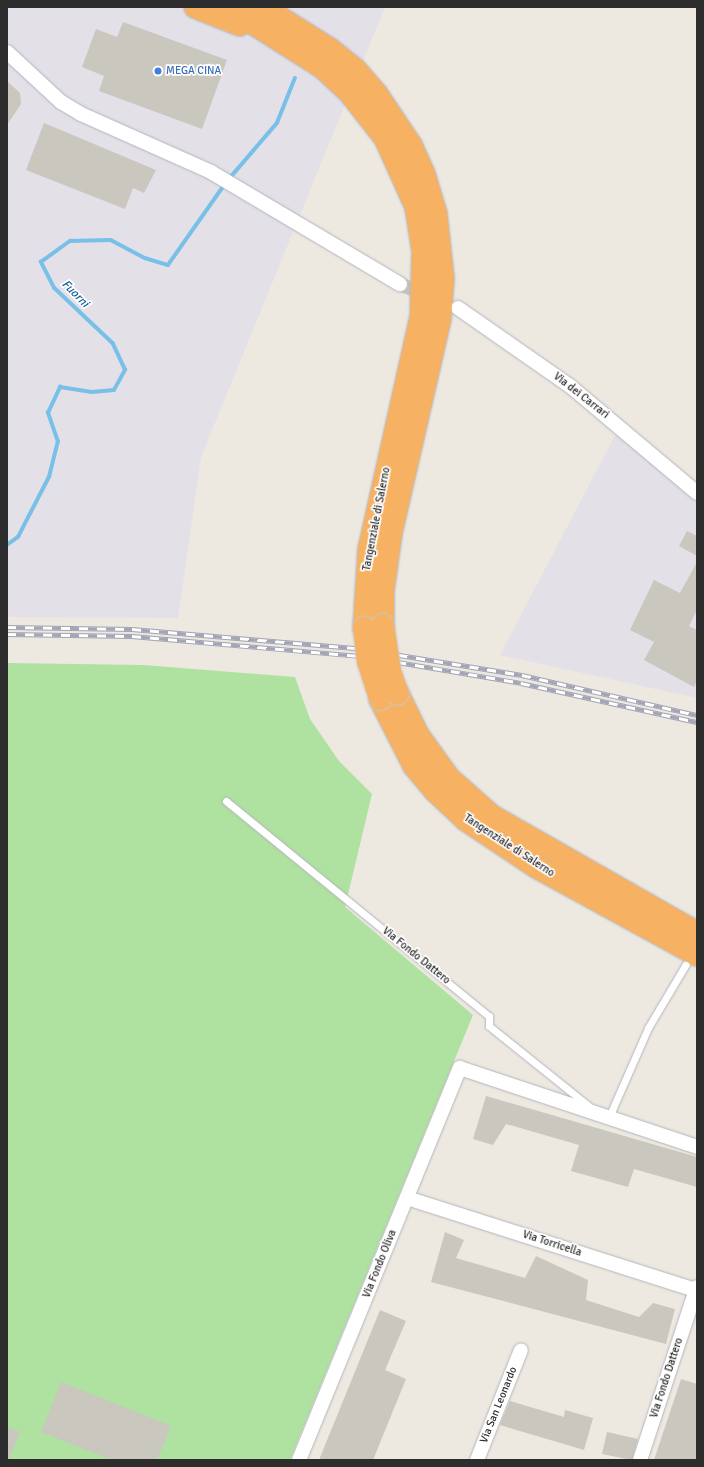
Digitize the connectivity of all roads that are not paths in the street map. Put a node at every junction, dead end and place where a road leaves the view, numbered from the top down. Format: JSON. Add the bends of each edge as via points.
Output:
{"nodes":[{"id":1,"x":195,"y":7,"type":"edge"},
{"id":2,"x":227,"y":7,"type":"edge"},
{"id":3,"x":263,"y":7,"type":"edge"},
{"id":4,"x":271,"y":7,"type":"edge"},
{"id":5,"x":290,"y":34,"type":"junction"},
{"id":6,"x":7,"y":52,"type":"edge"},
{"id":7,"x":400,"y":284,"type":"tunnel mouth"},
{"id":8,"x":458,"y":308,"type":"dead end"},
{"id":9,"x":697,"y":493,"type":"edge"},
{"id":10,"x":389,"y":696,"type":"junction"},
{"id":11,"x":226,"y":801,"type":"dead end"},
{"id":12,"x":697,"y":933,"type":"edge"},
{"id":13,"x":692,"y":959,"type":"edge"},
{"id":14,"x":460,"y":1068,"type":"joint"},
{"id":15,"x":604,"y":1116,"type":"junction"},
{"id":16,"x":697,"y":1147,"type":"edge"},
{"id":17,"x":407,"y":1198,"type":"junction"},
{"id":18,"x":696,"y":1292,"type":"edge"},
{"id":19,"x":521,"y":1350,"type":"dead end"},
{"id":20,"x":299,"y":1460,"type":"edge"},
{"id":21,"x":477,"y":1460,"type":"edge"},
{"id":22,"x":640,"y":1460,"type":"edge"}],
"edges":[{"from":1,"to":5,"type":"highway"},
{"from":2,"to":5,"type":"highway","name":"Tangenziale di Salerno"},
{"from":3,"to":5,"type":"highway","name":"Tangenziale di Salerno"},
{"from":4,"to":5,"type":"highway"},
{"from":5,"to":10,"type":"highway","name":"Tangenziale di Salerno","bridge":true,"via":[[326,58],[356,70],[376,93],[405,135],[430,189],[441,249],[440,319],[391,533],[383,591],[374,627],[390,672]]},
{"from":6,"to":7,"type":"street","via":[[61,102],[81,114],[211,172]]},
{"from":8,"to":9,"type":"street","name":"Via dei Carrari","via":[[570,386]]},
{"from":10,"to":12,"type":"highway","name":"Tangenziale di Salerno","via":[[449,778],[492,816]]},
{"from":10,"to":13,"type":"highway","name":"Tangenziale di Salerno","via":[[414,766],[434,790],[466,820],[538,868]]},
{"from":11,"to":15,"type":"lane","name":"Via Fondo Dattero","via":[[489,1016],[489,1026]]},
{"from":13,"to":15,"type":"lane","via":[[648,1028]]},
{"from":14,"to":15,"type":"street","name":"Via Fondo Dattero"},
{"from":14,"to":17,"type":"street","name":"Via Fondo Oliva"},
{"from":15,"to":16,"type":"street","name":"Via Fondo Dattero"},
{"from":17,"to":18,"type":"street","name":"Via Torricella"},
{"from":17,"to":20,"type":"street","name":"Via Fondo Oliva"},
{"from":18,"to":22,"type":"street","name":"Via Fondo Dattero"},
{"from":19,"to":21,"type":"street","name":"Via San Leonardo"}]}
